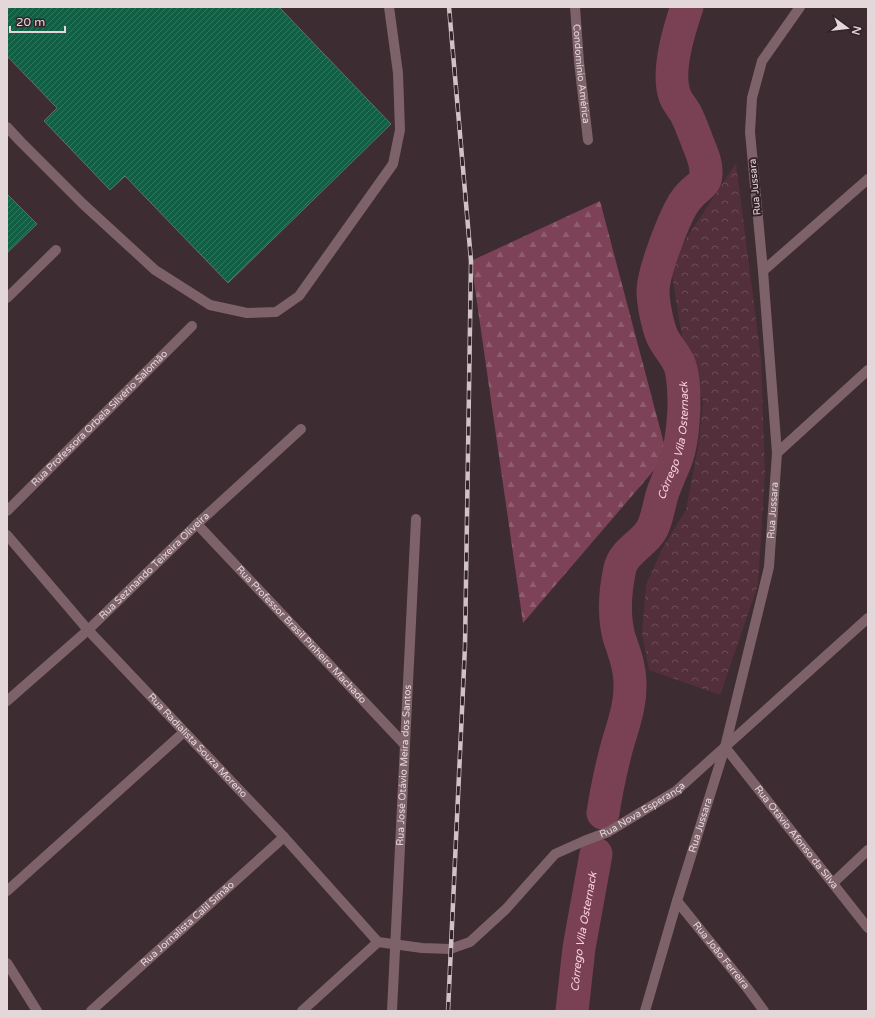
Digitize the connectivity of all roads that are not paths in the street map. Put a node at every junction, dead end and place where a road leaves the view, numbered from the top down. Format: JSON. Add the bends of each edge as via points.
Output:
{"nodes":[{"id":1,"x":389,"y":7,"type":"edge"},
{"id":2,"x":575,"y":7,"type":"edge"},
{"id":3,"x":800,"y":7,"type":"edge"},
{"id":4,"x":7,"y":127,"type":"edge"},
{"id":5,"x":588,"y":140,"type":"dead end"},
{"id":6,"x":868,"y":179,"type":"edge"},
{"id":7,"x":56,"y":250,"type":"dead end"},
{"id":8,"x":763,"y":271,"type":"junction"},
{"id":9,"x":7,"y":298,"type":"edge"},
{"id":10,"x":192,"y":326,"type":"dead end"},
{"id":11,"x":868,"y":370,"type":"edge"},
{"id":12,"x":301,"y":429,"type":"dead end"},
{"id":13,"x":777,"y":453,"type":"junction"},
{"id":14,"x":7,"y":511,"type":"edge"},
{"id":15,"x":416,"y":519,"type":"dead end"},
{"id":16,"x":197,"y":524,"type":"junction"},
{"id":17,"x":7,"y":535,"type":"edge"},
{"id":18,"x":868,"y":618,"type":"edge"},
{"id":19,"x":88,"y":630,"type":"junction"},
{"id":20,"x":7,"y":701,"type":"edge"},
{"id":21,"x":184,"y":732,"type":"junction"},
{"id":22,"x":405,"y":745,"type":"junction"},
{"id":23,"x":726,"y":747,"type":"junction"},
{"id":24,"x":284,"y":837,"type":"junction"},
{"id":25,"x":868,"y":850,"type":"edge"},
{"id":26,"x":833,"y":883,"type":"junction"},
{"id":27,"x":7,"y":891,"type":"edge"},
{"id":28,"x":677,"y":901,"type":"junction"},
{"id":29,"x":868,"y":928,"type":"edge"},
{"id":30,"x":378,"y":942,"type":"junction"},
{"id":31,"x":395,"y":944,"type":"junction"},
{"id":32,"x":7,"y":963,"type":"edge"},
{"id":33,"x":37,"y":1011,"type":"edge"},
{"id":34,"x":91,"y":1011,"type":"edge"},
{"id":35,"x":302,"y":1011,"type":"edge"},
{"id":36,"x":392,"y":1011,"type":"edge"},
{"id":37,"x":645,"y":1011,"type":"edge"},
{"id":38,"x":764,"y":1011,"type":"edge"}],
"edges":[{"from":1,"to":4,"type":"street","via":[[398,73],[400,130],[393,164],[299,296],[276,312],[247,313],[210,305],[154,270],[83,204]]},
{"from":2,"to":5,"type":"street","name":"Condomínio América"},
{"from":3,"to":8,"type":"street","name":"Rua Jussara","via":[[762,61],[752,98],[750,132]]},
{"from":6,"to":8,"type":"street"},
{"from":7,"to":9,"type":"street"},
{"from":8,"to":13,"type":"street","name":"Rua Jussara"},
{"from":10,"to":14,"type":"street","name":"Rua Professora Orbela Silvério Salomão"},
{"from":11,"to":13,"type":"street"},
{"from":12,"to":16,"type":"street","name":"Rua Sezinando Teixeira Oliveira"},
{"from":13,"to":23,"type":"street","name":"Rua Jussara","via":[[769,567]]},
{"from":15,"to":22,"type":"street","name":"Rua José Otávio Meira dos Santos"},
{"from":16,"to":19,"type":"street","name":"Rua Sezinando Teixeira Oliveira"},
{"from":16,"to":22,"type":"street","name":"Rua Professor Brasil Pinheiro Machado"},
{"from":17,"to":19,"type":"street","name":"Rua Radialista Souza Moreno"},
{"from":18,"to":23,"type":"street","name":"Rua Nova Esperança"},
{"from":19,"to":20,"type":"street","name":"Rua Sezinando Teixeira Oliveira"},
{"from":19,"to":21,"type":"street","name":"Rua Radialista Souza Moreno"},
{"from":21,"to":24,"type":"street","name":"Rua Radialista Souza Moreno"},
{"from":21,"to":27,"type":"street"},
{"from":22,"to":31,"type":"street","name":"Rua José Otávio Meira dos Santos"},
{"from":23,"to":26,"type":"street","name":"Rua Otávio Afonso da Silva"},
{"from":23,"to":28,"type":"street","name":"Rua Jussara"},
{"from":23,"to":31,"type":"street","name":"Rua Nova Esperança","via":[[676,791],[608,832],[555,854],[506,909],[470,942],[450,949]]},
{"from":24,"to":30,"type":"street","name":"Rua Radialista Souza Moreno"},
{"from":24,"to":34,"type":"street","name":"Rua Jornalista Calil Simão"},
{"from":25,"to":26,"type":"street"},
{"from":26,"to":29,"type":"street","name":"Rua Otávio Afonso da Silva"},
{"from":28,"to":37,"type":"street","name":"Rua Jussara"},
{"from":28,"to":38,"type":"street","name":"Rua João Ferreira"},
{"from":30,"to":31,"type":"street"},
{"from":30,"to":35,"type":"street"},
{"from":31,"to":36,"type":"street","name":"Rua José Otávio Meira dos Santos"},
{"from":32,"to":33,"type":"street"}]}
